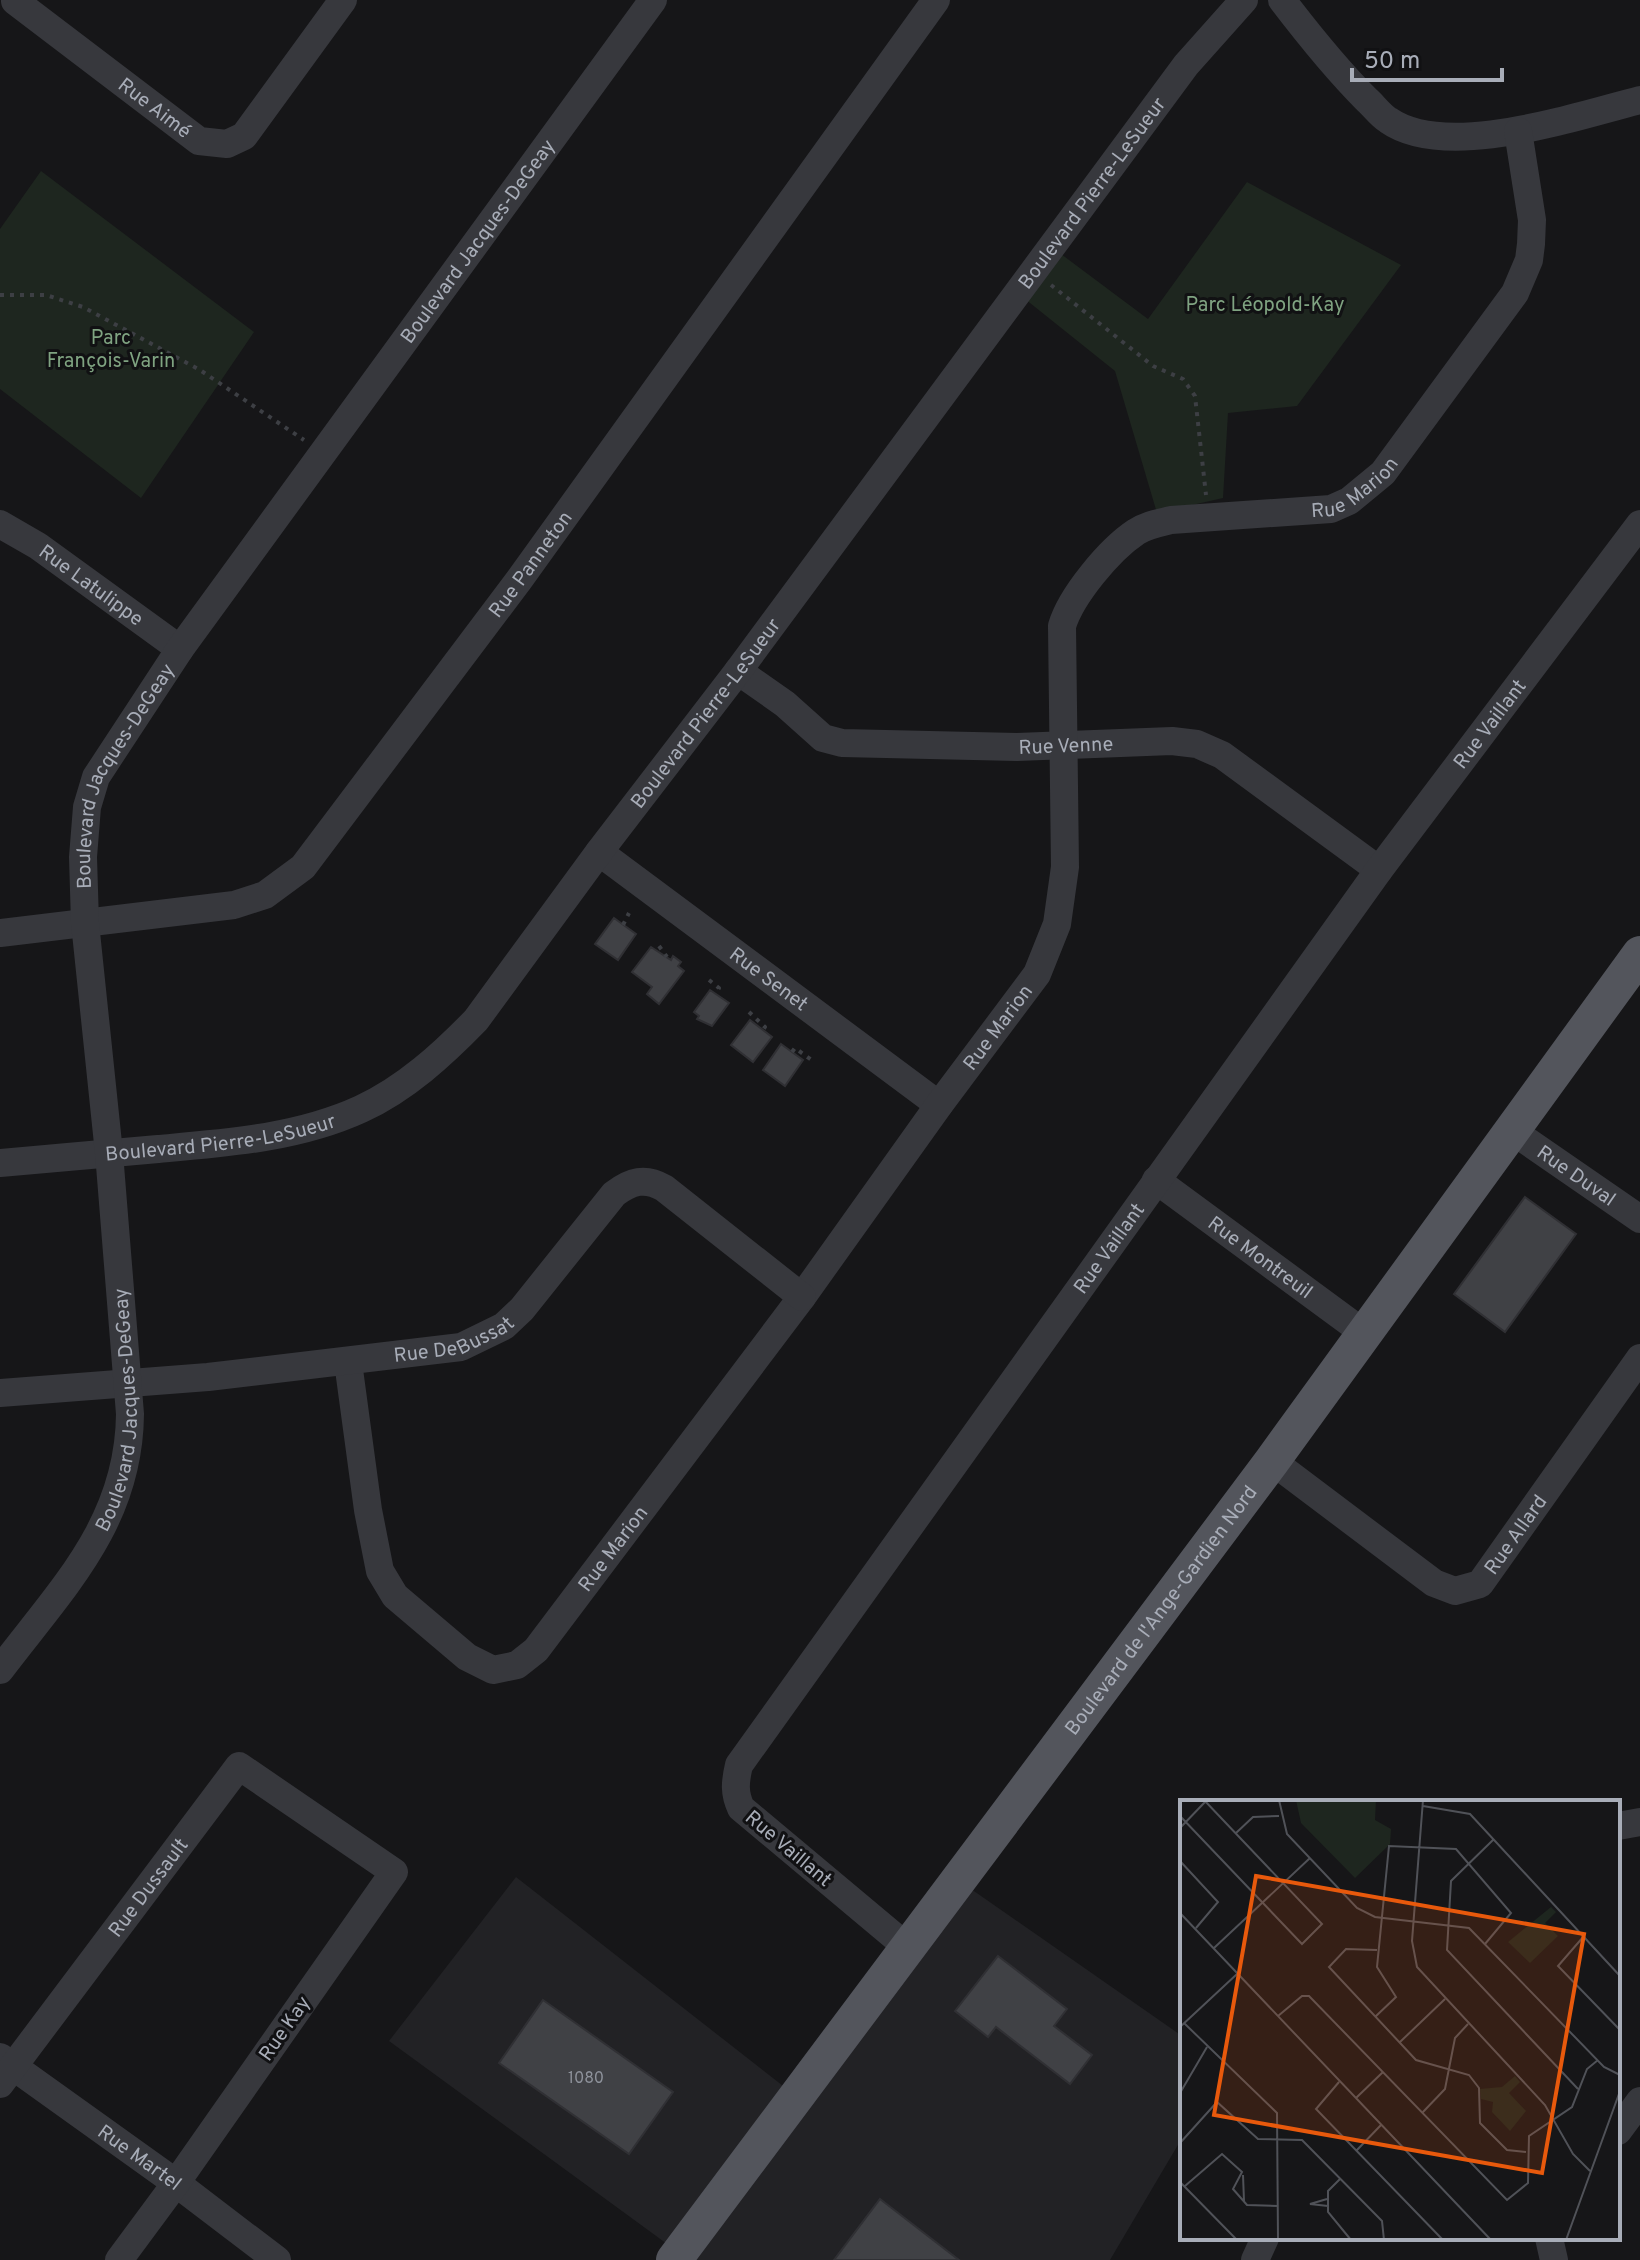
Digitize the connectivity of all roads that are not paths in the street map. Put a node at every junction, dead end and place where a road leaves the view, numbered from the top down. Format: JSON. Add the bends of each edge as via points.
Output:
{"nodes":[{"id":1,"x":343,"y":0,"type":"edge"},
{"id":2,"x":653,"y":0,"type":"edge"},
{"id":3,"x":936,"y":0,"type":"edge"},
{"id":4,"x":1244,"y":0,"type":"edge"},
{"id":5,"x":1282,"y":0,"type":"edge"},
{"id":6,"x":10,"y":7,"type":"edge"},
{"id":7,"x":1640,"y":100,"type":"edge"},
{"id":8,"x":1518,"y":131,"type":"junction"},
{"id":9,"x":0,"y":524,"type":"edge"},
{"id":10,"x":1640,"y":524,"type":"edge"},
{"id":11,"x":180,"y":649,"type":"junction"},
{"id":12,"x":738,"y":671,"type":"junction"},
{"id":13,"x":1063,"y":746,"type":"junction"},
{"id":14,"x":599,"y":852,"type":"junction"},
{"id":15,"x":1379,"y":870,"type":"junction"},
{"id":16,"x":85,"y":923,"type":"junction"},
{"id":17,"x":0,"y":933,"type":"edge"},
{"id":18,"x":1640,"y":954,"type":"edge"},
{"id":19,"x":939,"y":1105,"type":"junction"},
{"id":20,"x":1514,"y":1132,"type":"junction"},
{"id":21,"x":109,"y":1153,"type":"junction"},
{"id":22,"x":0,"y":1163,"type":"edge"},
{"id":23,"x":1156,"y":1180,"type":"junction"},
{"id":24,"x":1640,"y":1219,"type":"edge"},
{"id":25,"x":802,"y":1297,"type":"junction"},
{"id":26,"x":1364,"y":1333,"type":"junction"},
{"id":27,"x":1640,"y":1358,"type":"edge"},
{"id":28,"x":348,"y":1362,"type":"junction"},
{"id":29,"x":127,"y":1384,"type":"junction"},
{"id":30,"x":0,"y":1393,"type":"edge"},
{"id":31,"x":1272,"y":1461,"type":"junction"},
{"id":32,"x":0,"y":1670,"type":"edge"},
{"id":33,"x":317,"y":1819,"type":"joint"},
{"id":34,"x":1640,"y":1822,"type":"edge"},
{"id":35,"x":1620,"y":1826,"type":"edge"},
{"id":36,"x":907,"y":1947,"type":"junction"},
{"id":37,"x":4,"y":2069,"type":"edge"},
{"id":38,"x":1640,"y":2101,"type":"edge"},
{"id":39,"x":1620,"y":2128,"type":"edge"},
{"id":40,"x":176,"y":2183,"type":"junction"},
{"id":41,"x":1264,"y":2240,"type":"edge"},
{"id":42,"x":1549,"y":2240,"type":"edge"},
{"id":43,"x":119,"y":2260,"type":"edge"},
{"id":44,"x":277,"y":2260,"type":"edge"},
{"id":45,"x":674,"y":2260,"type":"edge"},
{"id":46,"x":1255,"y":2260,"type":"edge"},
{"id":47,"x":1554,"y":2260,"type":"edge"}],
"edges":[{"from":1,"to":6,"type":"street","name":"Rue Aimé","via":[[244,136],[227,144],[199,141]]},
{"from":2,"to":11,"type":"street","name":"Boulevard Jacques-DeGeay"},
{"from":3,"to":16,"type":"street","name":"Rue Panneton","via":[[519,580],[303,867],[265,895],[234,905]]},
{"from":4,"to":12,"type":"street","name":"Boulevard Pierre-LeSueur","via":[[1186,65]]},
{"from":5,"to":8,"type":"street","via":[[1316,45],[1388,120],[1412,131],[1452,137]]},
{"from":7,"to":8,"type":"street"},
{"from":8,"to":13,"type":"street","name":"Rue Marion","via":[[1532,220],[1529,260],[1515,293],[1383,473],[1331,509],[1171,520],[1137,531],[1110,555],[1073,602],[1062,626]]},
{"from":9,"to":11,"type":"street","name":"Rue Latulippe"},
{"from":10,"to":15,"type":"street","name":"Rue Vaillant"},
{"from":11,"to":16,"type":"street","name":"Boulevard Jacques-DeGeay","via":[[96,777],[87,807],[83,857]]},
{"from":12,"to":13,"type":"street","name":"Rue Venne","via":[[823,738],[842,743]]},
{"from":12,"to":14,"type":"street","name":"Boulevard Pierre-LeSueur"},
{"from":13,"to":15,"type":"street","name":"Rue Venne","via":[[1197,744],[1222,755]]},
{"from":13,"to":19,"type":"street","name":"Rue Marion","via":[[1065,867],[1050,947],[1037,974]]},
{"from":14,"to":19,"type":"street","name":"Rue Senet"},
{"from":14,"to":21,"type":"street","name":"Boulevard Pierre-LeSueur","via":[[476,1020],[415,1076],[362,1109],[247,1141]]},
{"from":15,"to":23,"type":"street","name":"Rue Vaillant"},
{"from":16,"to":17,"type":"street","name":"Rue Panneton"},
{"from":16,"to":21,"type":"street","name":"Boulevard Jacques-DeGeay"},
{"from":18,"to":20,"type":"main road","name":"Boulevard de l'Ange-Gardien Nord"},
{"from":19,"to":25,"type":"street","name":"Rue Marion"},
{"from":20,"to":24,"type":"street","name":"Rue Duval"},
{"from":20,"to":26,"type":"main road","name":"Boulevard de l'Ange-Gardien Nord"},
{"from":21,"to":22,"type":"street","name":"Boulevard Pierre-LeSueur"},
{"from":21,"to":29,"type":"street","name":"Boulevard Jacques-DeGeay"},
{"from":23,"to":26,"type":"street","name":"Rue Montreuil"},
{"from":23,"to":36,"type":"street","name":"Rue Vaillant","via":[[739,1765],[735,1783],[741,1808]]},
{"from":25,"to":28,"type":"street","name":"Rue DeBussat","via":[[664,1188],[639,1181],[614,1194],[504,1326],[461,1347]]},
{"from":25,"to":28,"type":"street","name":"Rue Marion","via":[[536,1650],[517,1665],[493,1670],[467,1657],[395,1596],[380,1571]]},
{"from":26,"to":31,"type":"main road","name":"Boulevard de l'Ange-Gardien Nord"},
{"from":27,"to":31,"type":"street","name":"Rue Allard","via":[[1480,1584],[1455,1591],[1434,1583]]},
{"from":28,"to":29,"type":"street","name":"Rue DeBussat"},
{"from":29,"to":30,"type":"street","name":"Rue DeBussat"},
{"from":29,"to":32,"type":"street","name":"Boulevard Jacques-DeGeay","via":[[130,1439],[112,1510],[93,1548]]},
{"from":31,"to":36,"type":"main road","name":"Boulevard de l'Ange-Gardien Nord"},
{"from":33,"to":37,"type":"street","name":"Rue Dussault","via":[[239,1766]]},
{"from":33,"to":40,"type":"street","name":"Rue Kay","via":[[394,1872]]},
{"from":34,"to":35,"type":"street"},
{"from":36,"to":45,"type":"main road","name":"Boulevard de l'Ange-Gardien Nord"},
{"from":37,"to":40,"type":"street","name":"Rue Martel"},
{"from":38,"to":39,"type":"street"},
{"from":40,"to":43,"type":"street","name":"Rue Kay"},
{"from":40,"to":44,"type":"street","name":"Rue Martel"},
{"from":41,"to":46,"type":"street"},
{"from":42,"to":47,"type":"street"}]}
